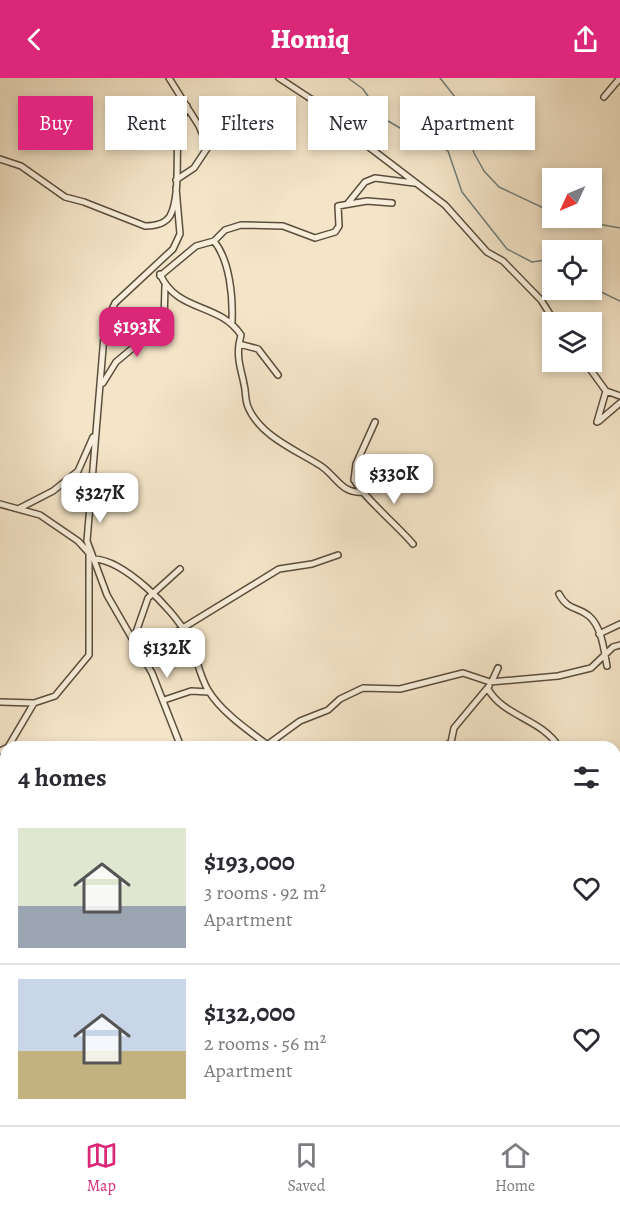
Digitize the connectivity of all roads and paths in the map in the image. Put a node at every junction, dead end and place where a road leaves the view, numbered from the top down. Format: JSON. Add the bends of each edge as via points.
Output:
{"nodes":[{"id":1,"x":169,"y":78,"type":"edge"},
{"id":2,"x":279,"y":78,"type":"edge"},
{"id":3,"x":620,"y":78,"type":"edge"},
{"id":4,"x":181,"y":96,"type":"edge"},
{"id":5,"x":604,"y":97,"type":"dead end"},
{"id":6,"x":187,"y":106,"type":"edge"},
{"id":7,"x":177,"y":150,"type":"edge"},
{"id":8,"x":0,"y":159,"type":"edge"},
{"id":9,"x":176,"y":180,"type":"junction"},
{"id":10,"x":417,"y":184,"type":"junction"},
{"id":11,"x":176,"y":188,"type":"junction"},
{"id":12,"x":392,"y":203,"type":"dead end"},
{"id":13,"x":347,"y":204,"type":"junction"},
{"id":14,"x":214,"y":241,"type":"junction"},
{"id":15,"x":157,"y":267,"type":"junction"},
{"id":16,"x":160,"y":276,"type":"junction"},
{"id":17,"x":165,"y":286,"type":"junction"},
{"id":18,"x":549,"y":312,"type":"edge"},
{"id":19,"x":232,"y":322,"type":"junction"},
{"id":20,"x":239,"y":344,"type":"junction"},
{"id":21,"x":592,"y":372,"type":"edge"},
{"id":22,"x":278,"y":375,"type":"dead end"},
{"id":23,"x":101,"y":387,"type":"junction"},
{"id":24,"x":606,"y":391,"type":"junction"},
{"id":25,"x":620,"y":396,"type":"edge"},
{"id":26,"x":620,"y":403,"type":"edge"},
{"id":27,"x":375,"y":422,"type":"dead end"},
{"id":28,"x":95,"y":433,"type":"junction"},
{"id":29,"x":354,"y":479,"type":"junction"},
{"id":30,"x":362,"y":492,"type":"junction"},
{"id":31,"x":353,"y":493,"type":"junction"},
{"id":32,"x":0,"y":504,"type":"edge"},
{"id":33,"x":20,"y":508,"type":"junction"},
{"id":34,"x":413,"y":544,"type":"dead end"},
{"id":35,"x":89,"y":553,"type":"junction"},
{"id":36,"x":338,"y":555,"type":"dead end"},
{"id":37,"x":94,"y":559,"type":"junction"},
{"id":38,"x":180,"y":569,"type":"dead end"},
{"id":39,"x":153,"y":594,"type":"junction"},
{"id":40,"x":559,"y":594,"type":"dead end"},
{"id":41,"x":620,"y":624,"type":"edge"},
{"id":42,"x":181,"y":628,"type":"junction"},
{"id":43,"x":599,"y":634,"type":"junction"},
{"id":44,"x":134,"y":638,"type":"junction"},
{"id":45,"x":620,"y":645,"type":"edge"},
{"id":46,"x":142,"y":653,"type":"junction"},
{"id":47,"x":605,"y":654,"type":"junction"},
{"id":48,"x":607,"y":666,"type":"dead end"},
{"id":49,"x":498,"y":668,"type":"dead end"},
{"id":50,"x":491,"y":682,"type":"junction"},
{"id":51,"x":488,"y":689,"type":"junction"},
{"id":52,"x":209,"y":692,"type":"junction"},
{"id":53,"x":164,"y":700,"type":"junction"},
{"id":54,"x":0,"y":702,"type":"edge"},
{"id":55,"x":34,"y":703,"type":"junction"},
{"id":56,"x":11,"y":741,"type":"edge"},
{"id":57,"x":179,"y":741,"type":"edge"},
{"id":58,"x":263,"y":741,"type":"edge"},
{"id":59,"x":275,"y":741,"type":"edge"},
{"id":60,"x":451,"y":741,"type":"edge"},
{"id":61,"x":556,"y":741,"type":"edge"}],
"edges":[{"from":1,"to":4,"type":"street"},
{"from":2,"to":10,"type":"street","via":[[311,99],[332,105],[361,141]]},
{"from":3,"to":5,"type":"street"},
{"from":6,"to":9,"type":"street","via":[[208,147],[194,168]]},
{"from":7,"to":9,"type":"street"},
{"from":8,"to":11,"type":"street","via":[[21,166],[65,197],[147,226],[168,219]]},
{"from":9,"to":11,"type":"street"},
{"from":10,"to":13,"type":"street","via":[[375,178],[365,182]]},
{"from":10,"to":18,"type":"street","via":[[445,205],[487,252],[517,275]]},
{"from":11,"to":15,"type":"street","via":[[180,234]]},
{"from":12,"to":13,"type":"street"},
{"from":13,"to":14,"type":"street","via":[[338,206],[339,226],[335,232],[315,238],[283,225],[241,225],[225,230]]},
{"from":14,"to":16,"type":"street","via":[[196,246]]},
{"from":14,"to":19,"type":"street","via":[[231,290]]},
{"from":15,"to":16,"type":"street"},
{"from":15,"to":23,"type":"street","via":[[115,303],[105,324]]},
{"from":16,"to":17,"type":"street"},
{"from":17,"to":19,"type":"street","via":[[191,306],[221,314]]},
{"from":17,"to":23,"type":"street","via":[[164,322],[116,362]]},
{"from":19,"to":20,"type":"street","via":[[241,335]]},
{"from":20,"to":22,"type":"street","via":[[258,349]]},
{"from":20,"to":31,"type":"street","via":[[238,365],[247,407],[256,423],[328,471]]},
{"from":21,"to":24,"type":"street"},
{"from":23,"to":28,"type":"street"},
{"from":24,"to":25,"type":"street"},
{"from":24,"to":26,"type":"street","via":[[597,422]]},
{"from":27,"to":29,"type":"street","via":[[356,464]]},
{"from":28,"to":33,"type":"street","via":[[78,471],[53,491]]},
{"from":28,"to":35,"type":"street"},
{"from":29,"to":30,"type":"street"},
{"from":29,"to":31,"type":"street"},
{"from":30,"to":31,"type":"street"},
{"from":30,"to":34,"type":"street"},
{"from":32,"to":33,"type":"street"},
{"from":33,"to":35,"type":"street","via":[[40,515]]},
{"from":35,"to":37,"type":"street"},
{"from":35,"to":55,"type":"street","via":[[88,655],[55,696]]},
{"from":36,"to":42,"type":"street","via":[[279,569]]},
{"from":37,"to":39,"type":"street","via":[[120,567]]},
{"from":37,"to":44,"type":"street","via":[[107,595]]},
{"from":38,"to":39,"type":"street"},
{"from":39,"to":42,"type":"street"},
{"from":39,"to":44,"type":"street","via":[[148,598]]},
{"from":40,"to":43,"type":"street","via":[[568,607],[587,615]]},
{"from":41,"to":43,"type":"street"},
{"from":42,"to":46,"type":"street"},
{"from":42,"to":52,"type":"street"},
{"from":43,"to":47,"type":"street"},
{"from":44,"to":46,"type":"street"},
{"from":45,"to":47,"type":"street"},
{"from":46,"to":53,"type":"street"},
{"from":47,"to":48,"type":"street"},
{"from":47,"to":50,"type":"street","via":[[591,668],[558,676]]},
{"from":49,"to":50,"type":"street"},
{"from":50,"to":51,"type":"street"},
{"from":50,"to":59,"type":"street","via":[[463,673],[400,689],[363,688],[328,710],[300,720]]},
{"from":51,"to":60,"type":"street","via":[[462,716]]},
{"from":51,"to":61,"type":"street","via":[[494,699],[530,719]]},
{"from":52,"to":53,"type":"street","via":[[191,691]]},
{"from":52,"to":58,"type":"street"},
{"from":53,"to":57,"type":"street"},
{"from":54,"to":55,"type":"street"},
{"from":55,"to":56,"type":"street"}]}
